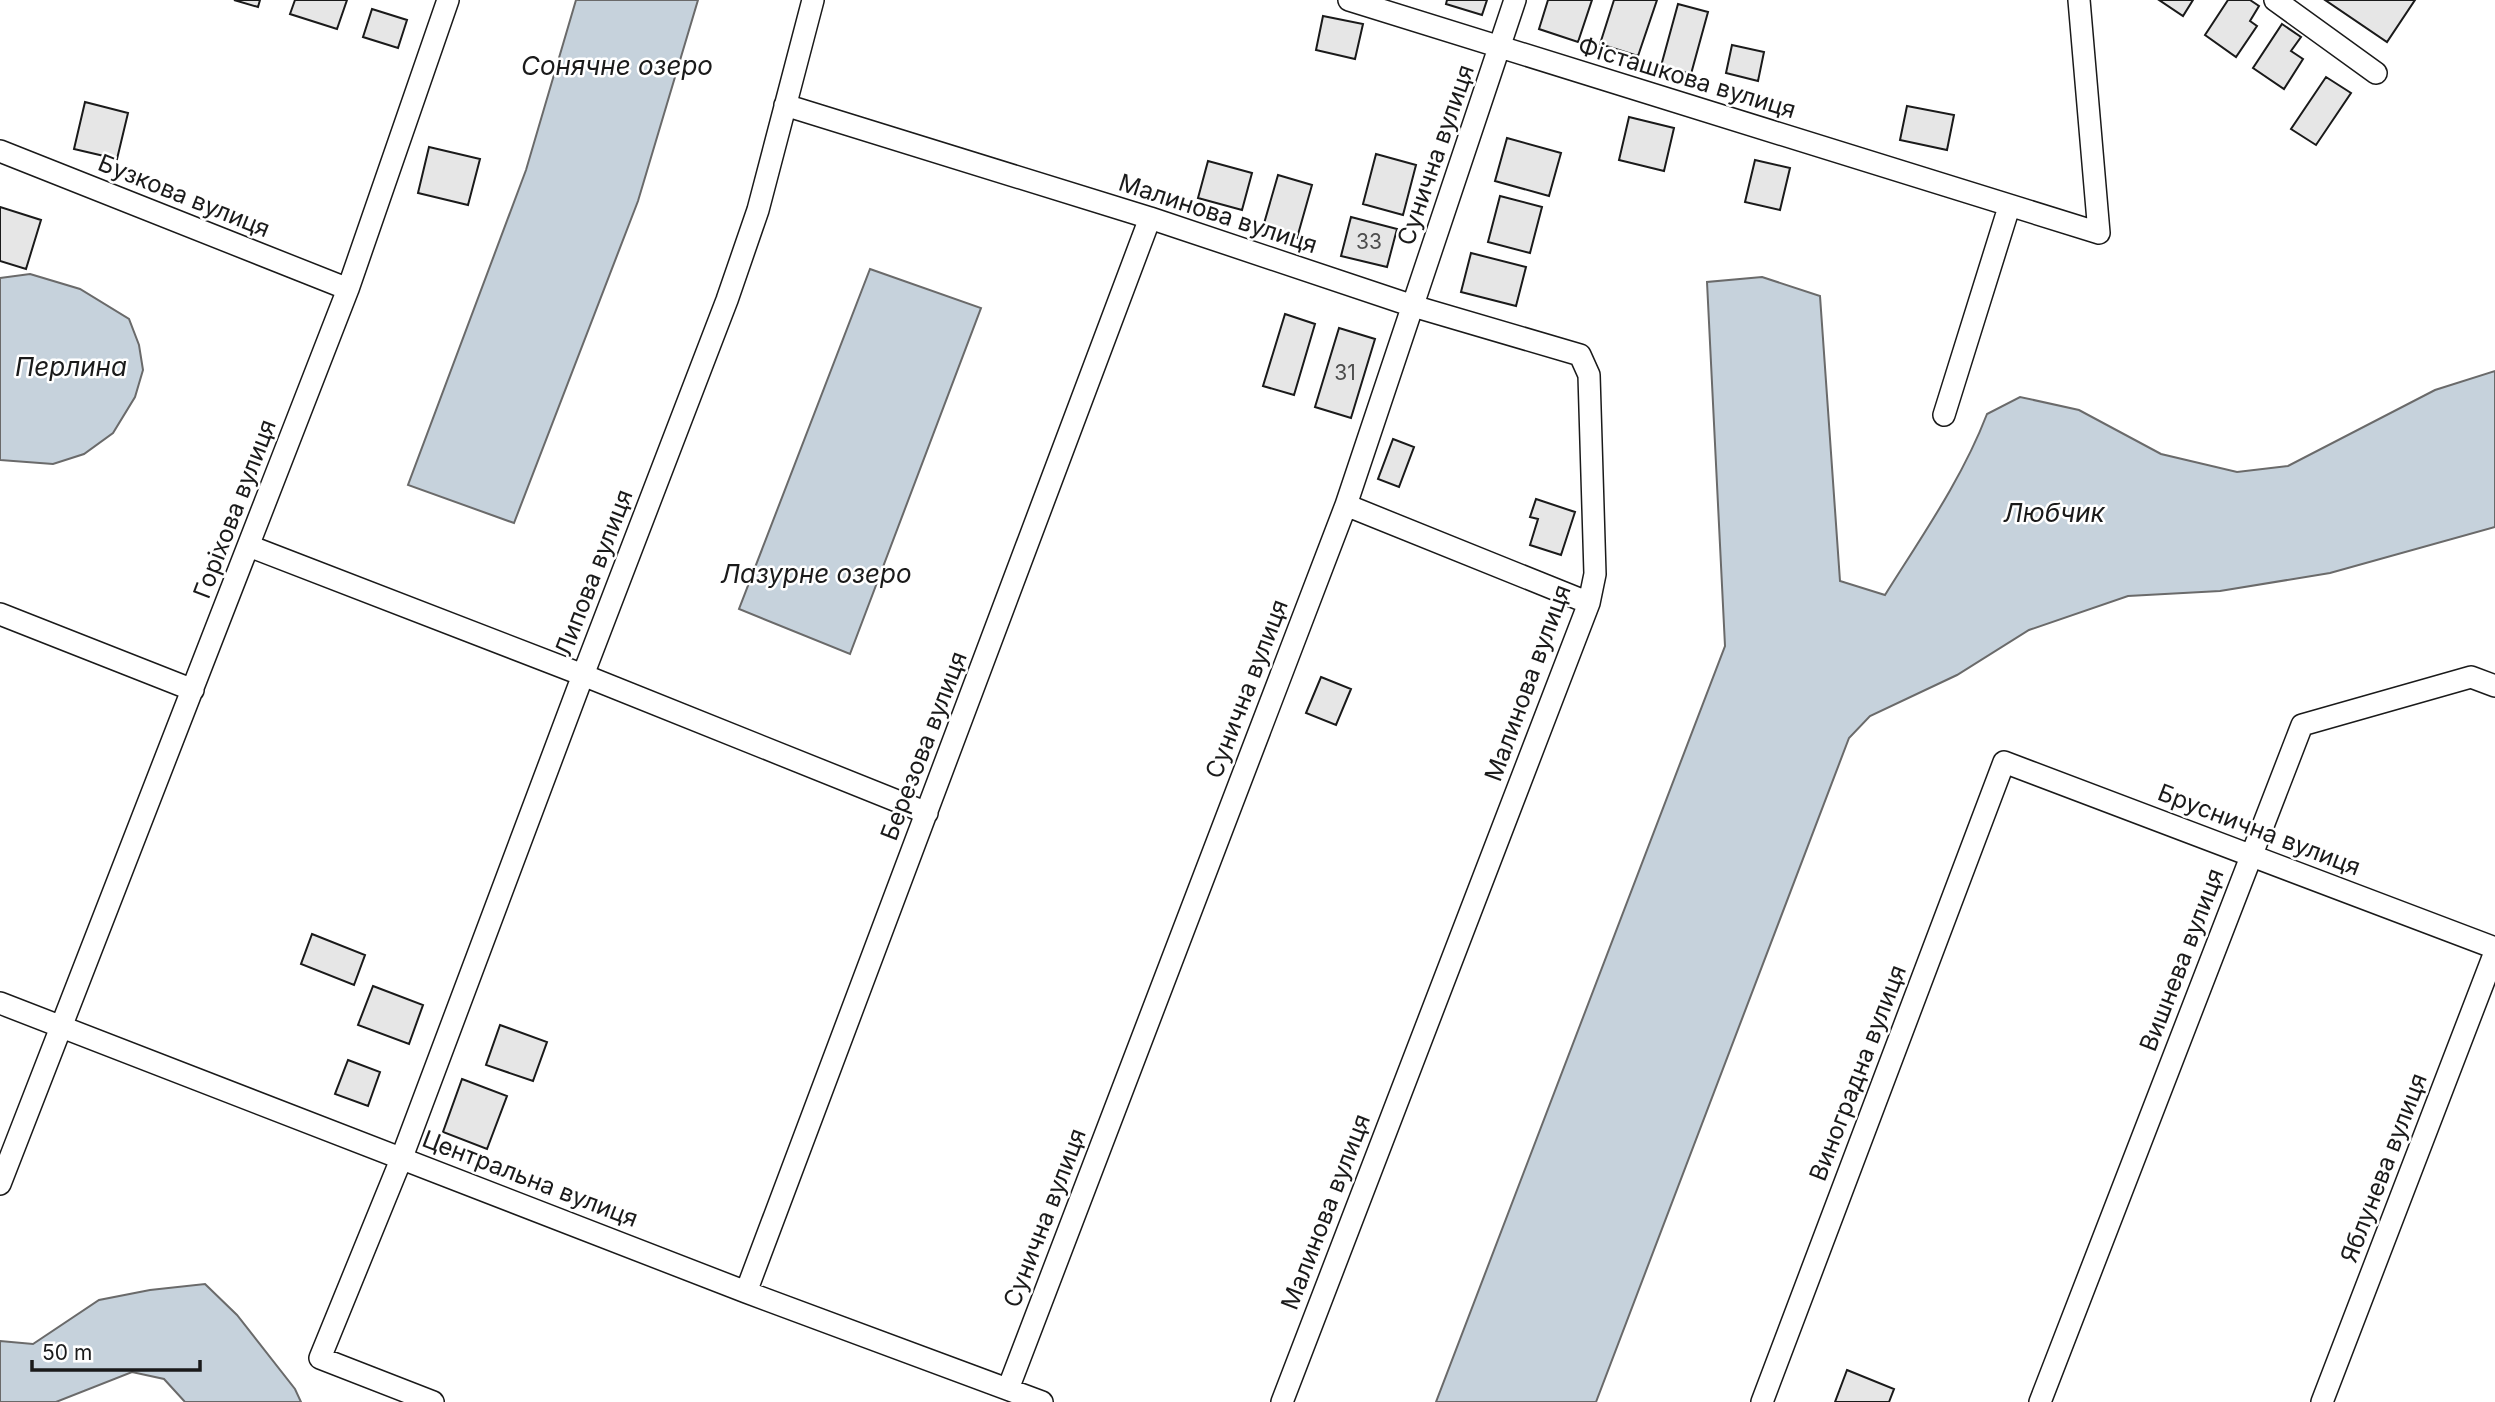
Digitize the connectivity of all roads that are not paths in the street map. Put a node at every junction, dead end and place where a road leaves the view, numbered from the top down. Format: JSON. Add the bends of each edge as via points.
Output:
{"nodes":[{"id":1,"x":813,"y":0,"type":"edge"},
{"id":2,"x":1349,"y":0,"type":"edge"},
{"id":3,"x":1515,"y":0,"type":"edge"},
{"id":4,"x":2079,"y":0,"type":"edge"},
{"id":5,"x":2275,"y":0,"type":"edge"},
{"id":6,"x":441,"y":2,"type":"edge"},
{"id":7,"x":1500,"y":47,"type":"junction"},
{"id":8,"x":2376,"y":73,"type":"dead end"},
{"id":9,"x":785,"y":105,"type":"junction"},
{"id":10,"x":0,"y":152,"type":"edge"},
{"id":11,"x":2009,"y":207,"type":"junction"},
{"id":12,"x":1150,"y":218,"type":"junction"},
{"id":13,"x":348,"y":289,"type":"junction"},
{"id":14,"x":1413,"y":306,"type":"junction"},
{"id":15,"x":1944,"y":415,"type":"dead end"},
{"id":16,"x":1346,"y":505,"type":"junction"},
{"id":17,"x":249,"y":546,"type":"junction"},
{"id":18,"x":1588,"y":603,"type":"junction"},
{"id":19,"x":0,"y":614,"type":"edge"},
{"id":20,"x":583,"y":675,"type":"junction"},
{"id":21,"x":2495,"y":686,"type":"edge"},
{"id":22,"x":193,"y":690,"type":"junction"},
{"id":23,"x":2004,"y":762,"type":"joint"},
{"id":24,"x":927,"y":813,"type":"junction"},
{"id":25,"x":2251,"y":855,"type":"junction"},
{"id":26,"x":2495,"y":950,"type":"edge"},
{"id":27,"x":0,"y":1003,"type":"edge"},
{"id":28,"x":62,"y":1027,"type":"junction"},
{"id":29,"x":402,"y":1157,"type":"junction"},
{"id":30,"x":0,"y":1184,"type":"edge"},
{"id":31,"x":746,"y":1292,"type":"junction"},
{"id":32,"x":1008,"y":1389,"type":"junction"},
{"id":33,"x":433,"y":1402,"type":"edge"},
{"id":34,"x":1042,"y":1402,"type":"edge"},
{"id":35,"x":1282,"y":1402,"type":"edge"},
{"id":36,"x":1762,"y":1402,"type":"edge"},
{"id":37,"x":2040,"y":1402,"type":"edge"},
{"id":38,"x":2322,"y":1402,"type":"edge"}],
"edges":[{"from":1,"to":9,"type":"street","name":"Липова вулиця"},
{"from":2,"to":7,"type":"street","name":"Фісташкова вулиця"},
{"from":3,"to":7,"type":"street","name":"Сунична вулиця"},
{"from":4,"to":11,"type":"street","name":"Фісташкова вулиця","via":[[2099,233]]},
{"from":5,"to":8,"type":"street"},
{"from":6,"to":13,"type":"street","name":"Горіхова вулиця"},
{"from":7,"to":11,"type":"street","name":"Фісташкова вулиця"},
{"from":7,"to":14,"type":"street","name":"Сунична вулиця"},
{"from":9,"to":12,"type":"street","name":"Малинова вулиця"},
{"from":9,"to":20,"type":"street","name":"Липова вулиця","via":[[758,210],[727,300]]},
{"from":10,"to":13,"type":"street","name":"Бузкова вулиця"},
{"from":11,"to":15,"type":"street"},
{"from":12,"to":14,"type":"street","name":"Малинова вулиця"},
{"from":12,"to":24,"type":"street","name":"Березова вулиця"},
{"from":13,"to":17,"type":"street","name":"Горіхова вулиця"},
{"from":14,"to":16,"type":"street","name":"Сунична вулиця"},
{"from":14,"to":18,"type":"street","name":"Малинова вулиця","via":[[1580,355],[1588,375],[1595,560]]},
{"from":16,"to":18,"type":"street"},
{"from":16,"to":32,"type":"street","name":"Сунична вулиця"},
{"from":17,"to":20,"type":"street"},
{"from":17,"to":22,"type":"street","name":"Горіхова вулиця"},
{"from":18,"to":35,"type":"street","name":"Малинова вулиця"},
{"from":19,"to":22,"type":"street"},
{"from":20,"to":24,"type":"street"},
{"from":20,"to":29,"type":"street","name":"Липова вулиця"},
{"from":21,"to":25,"type":"street","name":"Вишнева вулиця","via":[[2471,677],[2302,725]]},
{"from":22,"to":28,"type":"street","name":"Горіхова вулиця"},
{"from":23,"to":25,"type":"street","name":"Бруснична вулиця"},
{"from":23,"to":36,"type":"street","name":"Виноградна вулиця"},
{"from":24,"to":31,"type":"street","name":"Березова вулиця"},
{"from":25,"to":26,"type":"street","name":"Бруснична вулиця"},
{"from":25,"to":37,"type":"street","name":"Вишнева вулиця"},
{"from":26,"to":38,"type":"street","name":"Яблунева вулиця"},
{"from":27,"to":28,"type":"street","name":"Центральна вулиця"},
{"from":28,"to":29,"type":"street","name":"Центральна вулиця"},
{"from":28,"to":30,"type":"street","name":"Горіхова вулиця"},
{"from":29,"to":31,"type":"street","name":"Центральна вулиця"},
{"from":29,"to":33,"type":"street","name":"Липова вулиця","via":[[320,1358]]},
{"from":31,"to":32,"type":"street","name":"Центральна вулиця"},
{"from":32,"to":34,"type":"street","name":"Центральна вулиця"}]}
